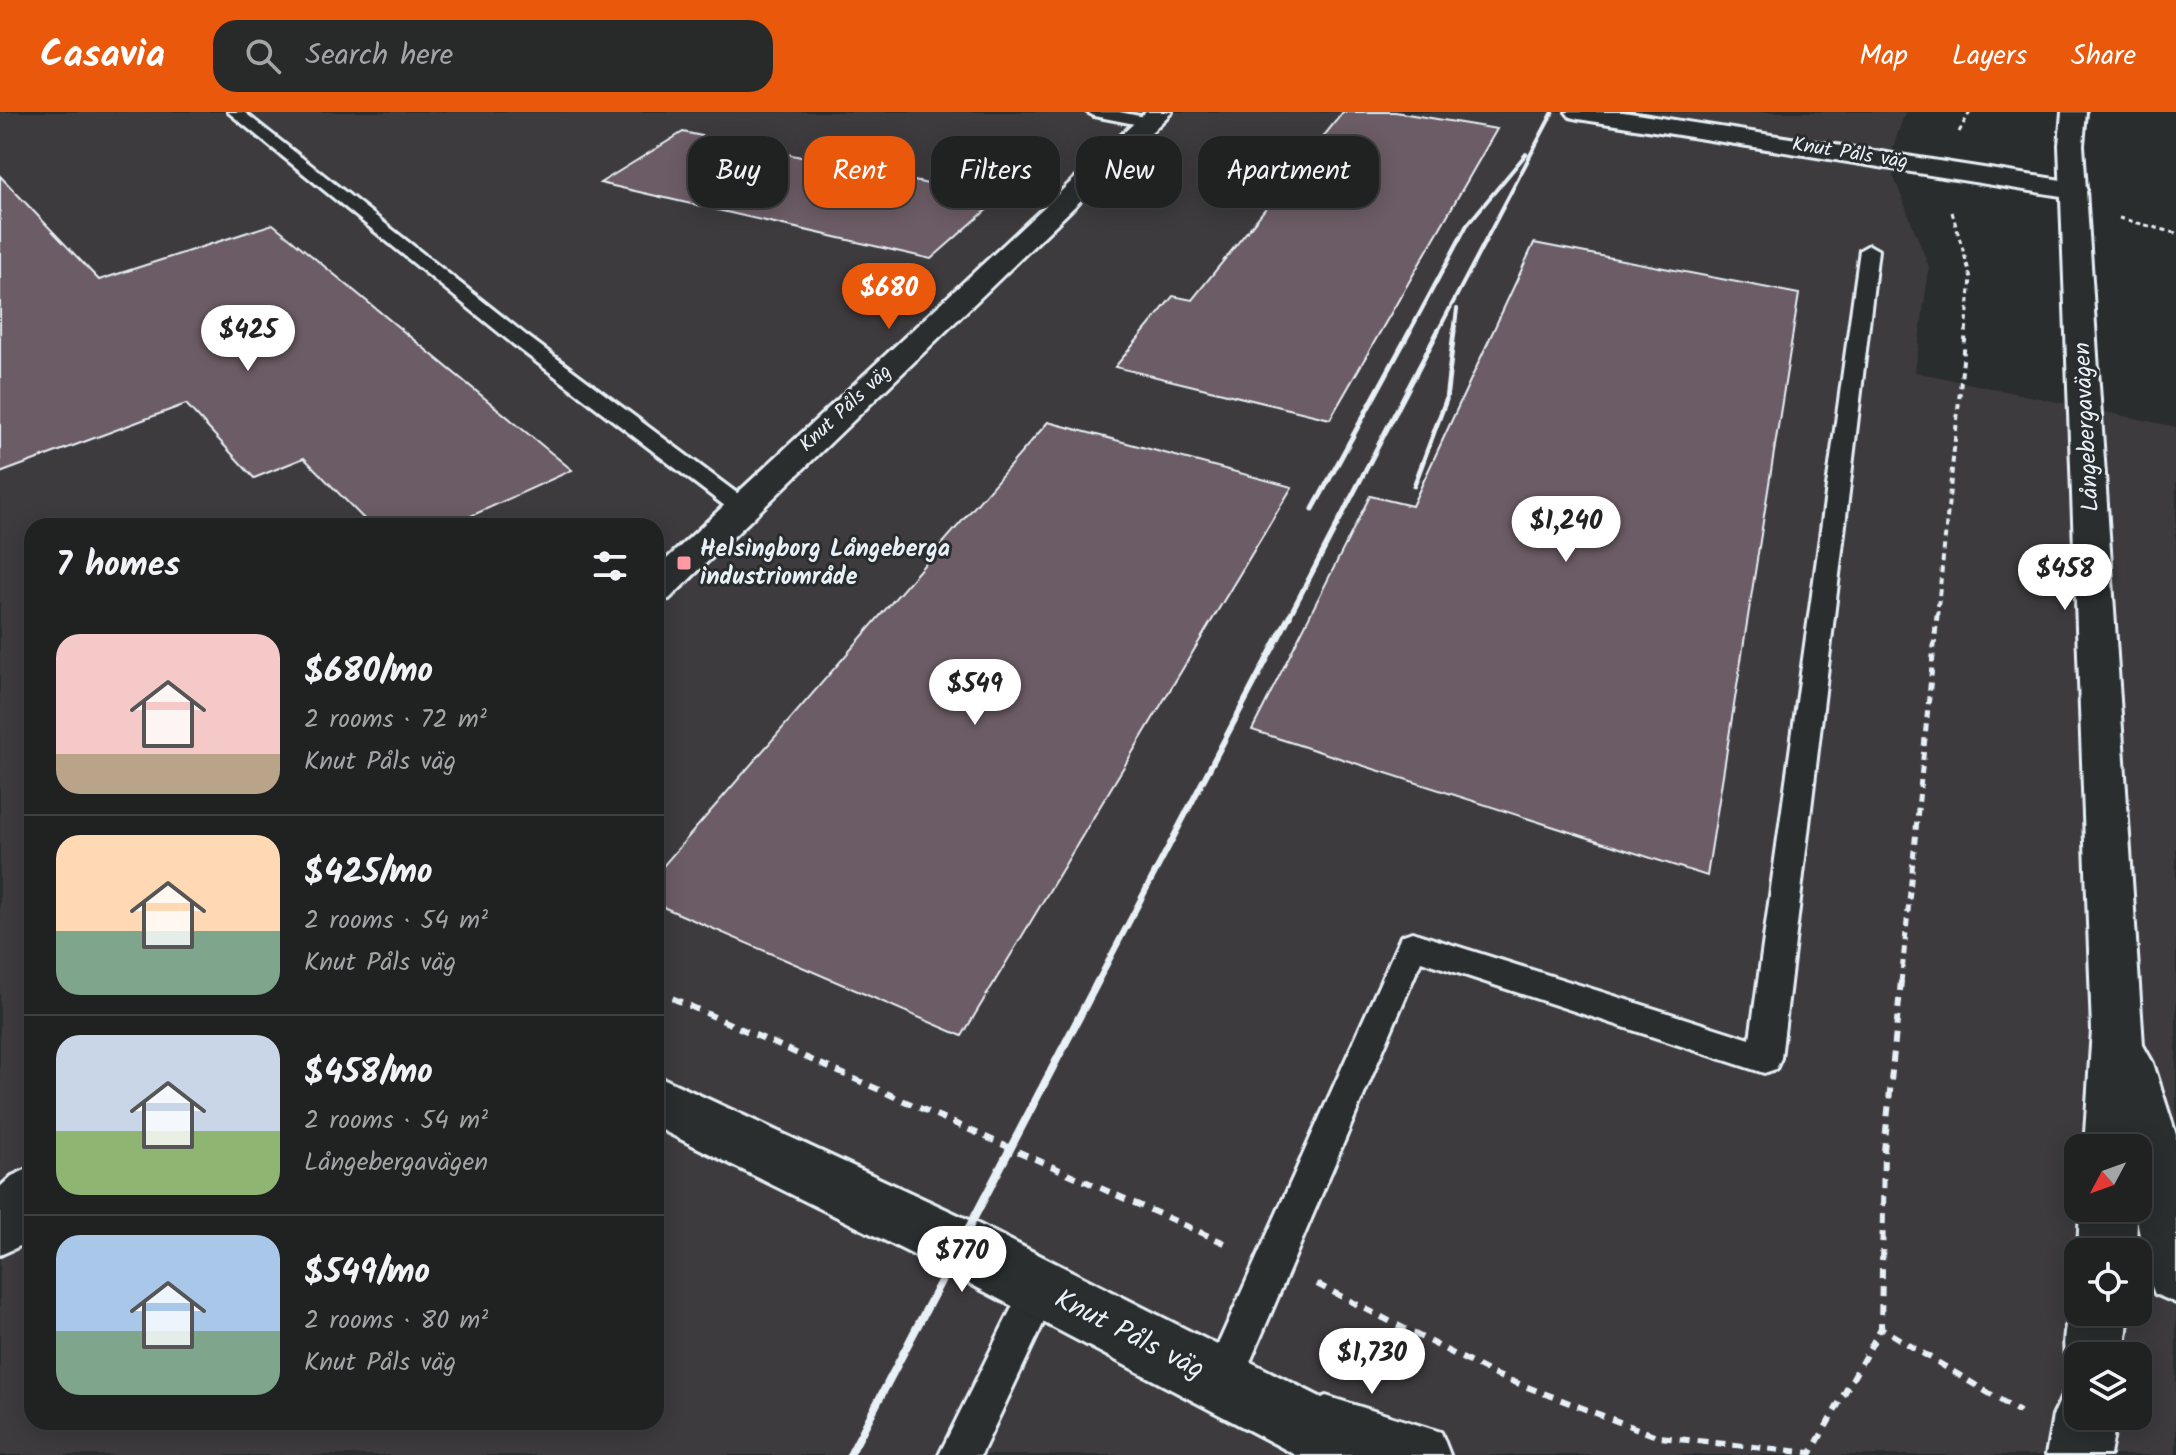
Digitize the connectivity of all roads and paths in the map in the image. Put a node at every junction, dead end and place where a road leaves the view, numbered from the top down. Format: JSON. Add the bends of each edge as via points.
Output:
{"nodes":[{"id":1,"x":235,"y":112,"type":"edge"},
{"id":2,"x":1094,"y":112,"type":"edge"},
{"id":3,"x":1578,"y":112,"type":"edge"},
{"id":4,"x":1970,"y":112,"type":"edge"},
{"id":5,"x":2074,"y":112,"type":"edge"},
{"id":6,"x":1155,"y":117,"type":"edge"},
{"id":7,"x":1946,"y":169,"type":"junction"},
{"id":8,"x":2075,"y":200,"type":"junction"},
{"id":9,"x":2176,"y":233,"type":"edge"},
{"id":10,"x":1869,"y":250,"type":"dead end"},
{"id":11,"x":742,"y":508,"type":"junction"},
{"id":12,"x":664,"y":582,"type":"edge"},
{"id":13,"x":2118,"y":1030,"type":"junction"},
{"id":14,"x":664,"y":1104,"type":"edge"},
{"id":15,"x":2113,"y":1134,"type":"edge"},
{"id":16,"x":24,"y":1203,"type":"edge"},
{"id":17,"x":0,"y":1226,"type":"edge"},
{"id":18,"x":2176,"y":1273,"type":"edge"},
{"id":19,"x":1040,"y":1290,"type":"junction"},
{"id":20,"x":1222,"y":1381,"type":"junction"},
{"id":21,"x":1301,"y":1421,"type":"junction"},
{"id":22,"x":2081,"y":1440,"type":"edge"},
{"id":23,"x":960,"y":1455,"type":"edge"},
{"id":24,"x":1353,"y":1455,"type":"edge"},
{"id":25,"x":1418,"y":1455,"type":"edge"}],
"edges":[{"from":1,"to":11,"type":"lane","via":[[520,340]]},
{"from":2,"to":6,"type":"lane"},
{"from":3,"to":7,"type":"street","name":"Knut Påls väg"},
{"from":4,"to":7,"type":"path","via":[[1944,153]]},
{"from":5,"to":8,"type":"street","name":"Långebergavägen"},
{"from":6,"to":11,"type":"street","name":"Knut Påls väg"},
{"from":7,"to":8,"type":"street","name":"Knut Påls väg"},
{"from":7,"to":22,"type":"path","via":[[1952,214],[1971,278],[1884,1151],[1881,1328]]},
{"from":8,"to":9,"type":"path"},
{"from":8,"to":13,"type":"street","name":"Långebergavägen"},
{"from":10,"to":20,"type":"lane","via":[[1764,1058],[1412,945]]},
{"from":11,"to":12,"type":"street","name":"Knut Påls väg"},
{"from":13,"to":15,"type":"street","name":"Långebergavägen"},
{"from":13,"to":18,"type":"street","name":"Långebergavägen","via":[[2155,1157]]},
{"from":14,"to":19,"type":"street","name":"Knut Påls väg"},
{"from":16,"to":17,"type":"street"},
{"from":19,"to":20,"type":"street","name":"Knut Påls väg"},
{"from":19,"to":23,"type":"lane"},
{"from":20,"to":21,"type":"street","name":"Knut Påls väg"},
{"from":21,"to":24,"type":"street","name":"Knut Påls väg"},
{"from":21,"to":25,"type":"street","name":"Knut Påls väg"}]}
